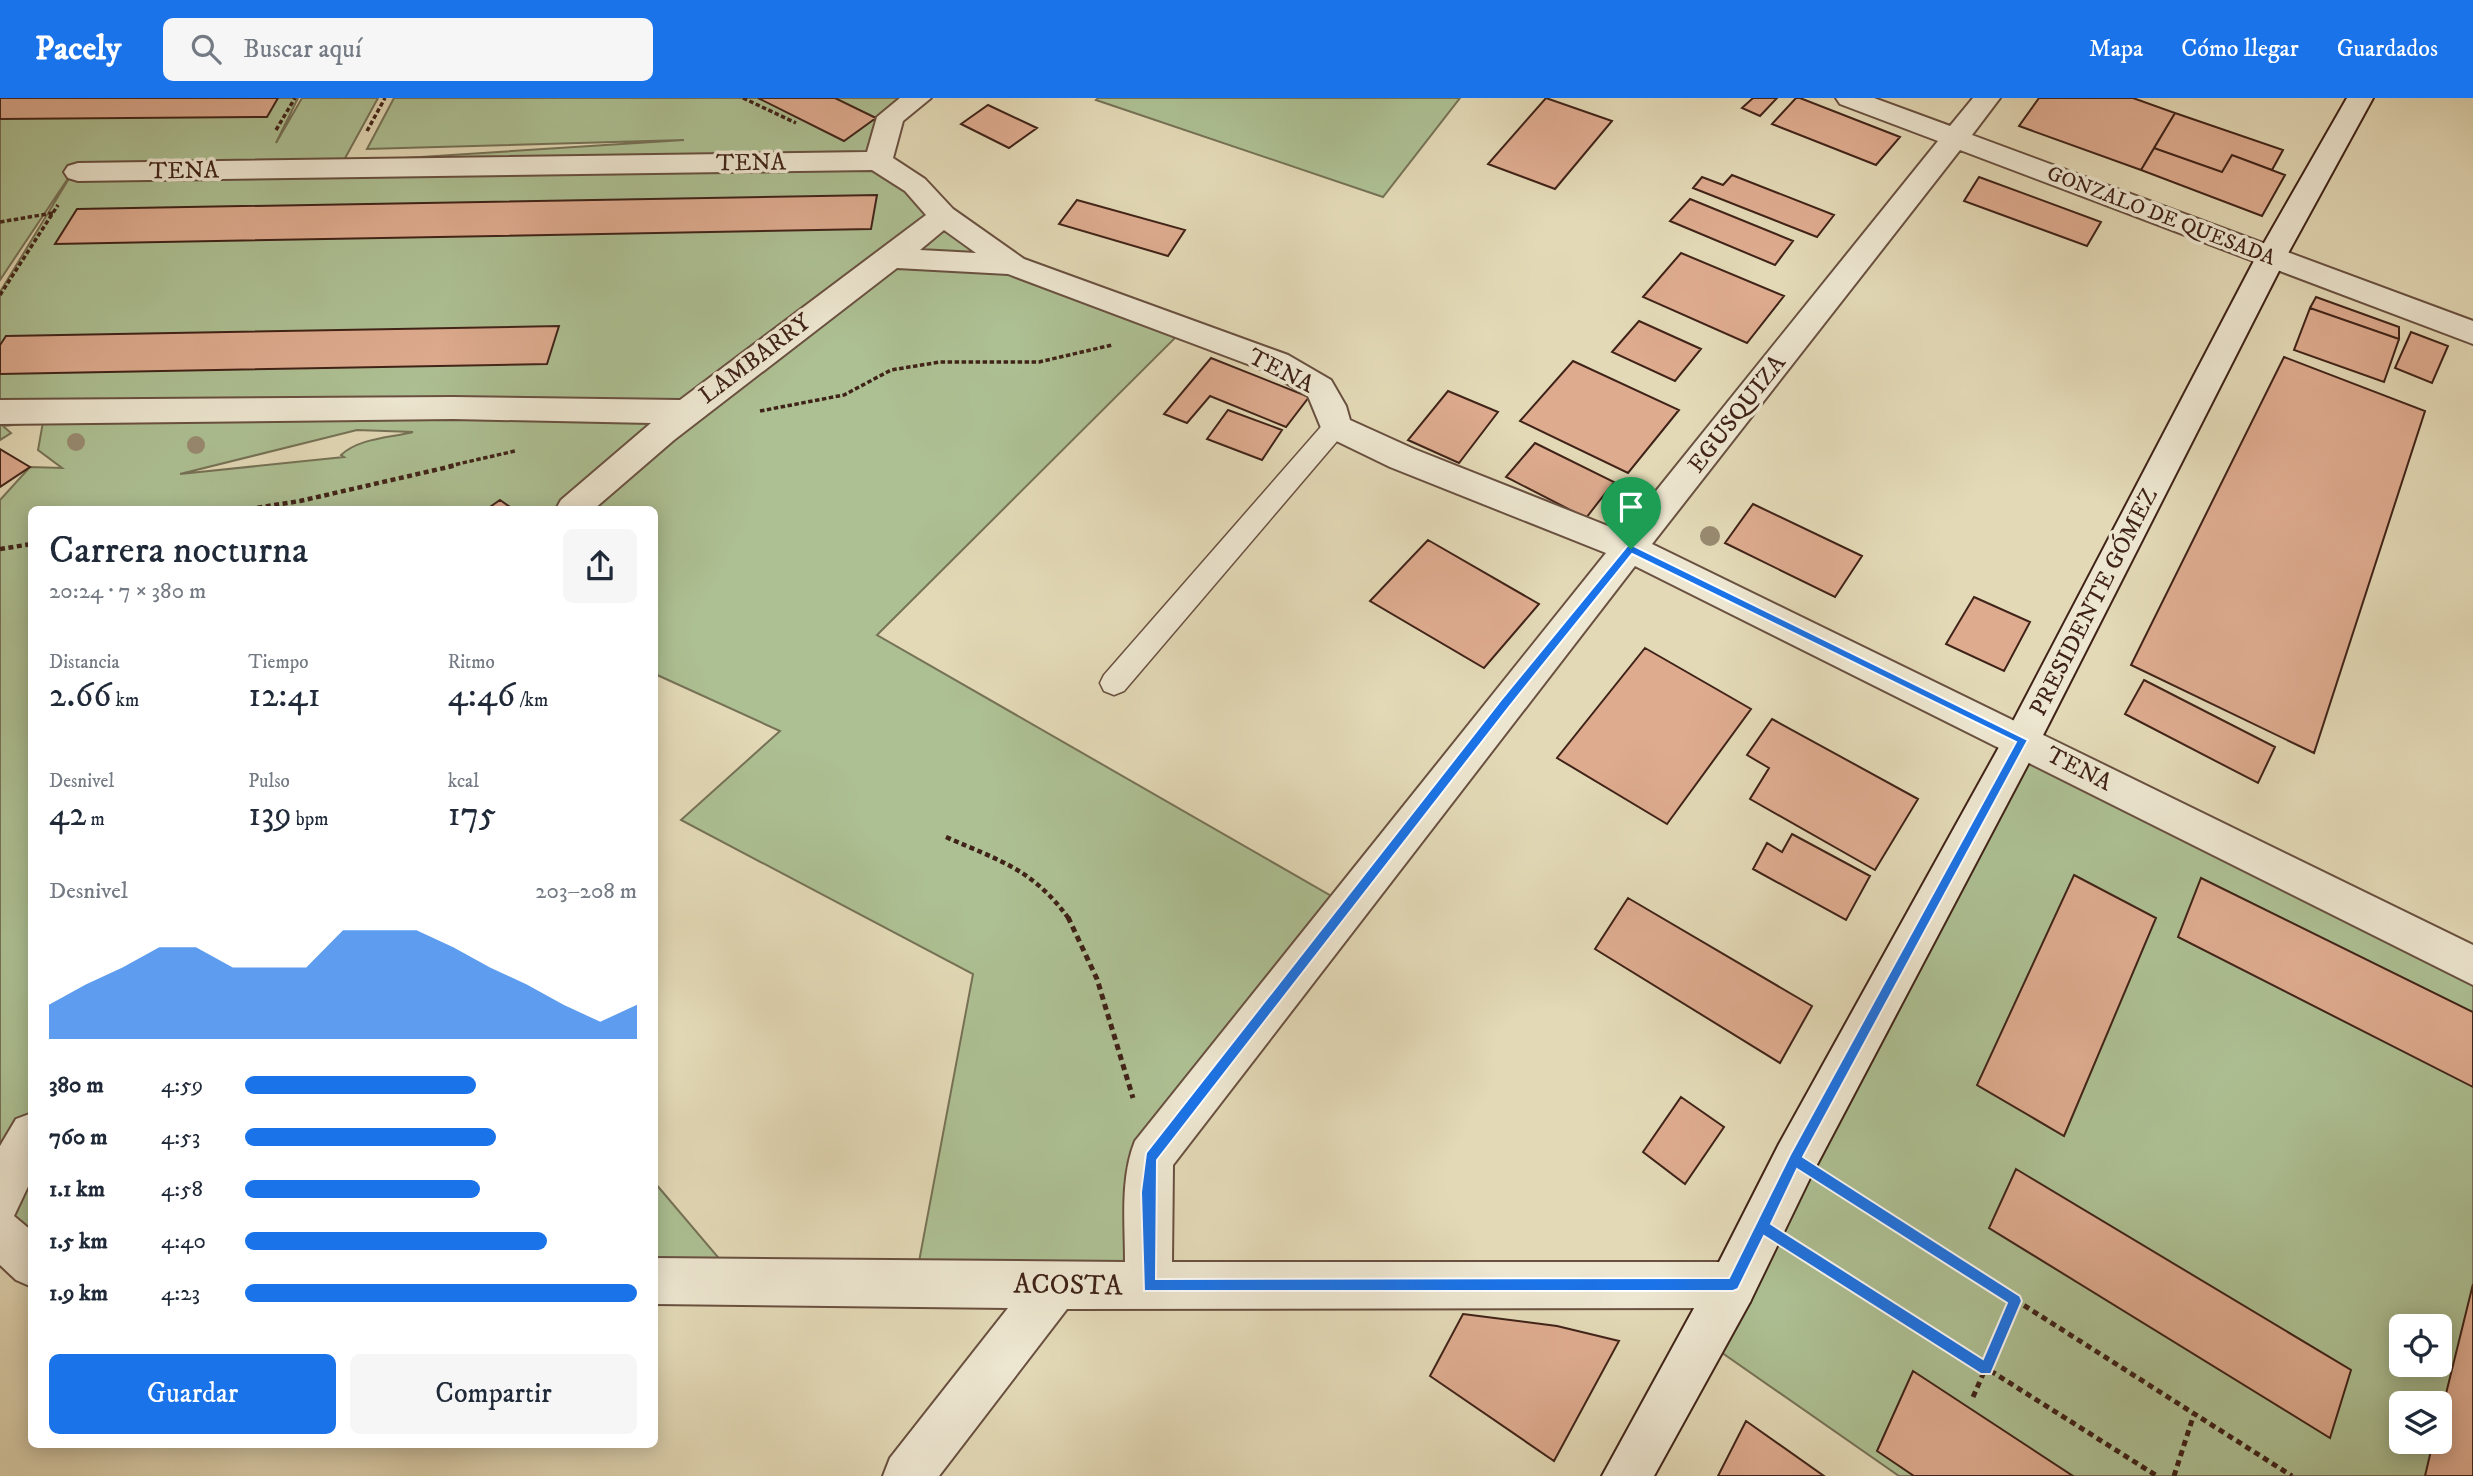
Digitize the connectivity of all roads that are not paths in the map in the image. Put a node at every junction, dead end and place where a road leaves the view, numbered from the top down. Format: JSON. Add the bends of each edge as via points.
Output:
{"nodes":[{"id":1,"x":918,"y":98,"type":"edge"},
{"id":2,"x":1849,"y":98,"type":"edge"},
{"id":3,"x":1987,"y":98,"type":"edge"},
{"id":4,"x":2360,"y":98,"type":"edge"},
{"id":5,"x":1955,"y":138,"type":"junction"},
{"id":6,"x":878,"y":161,"type":"junction"},
{"id":7,"x":78,"y":172,"type":"road end"},
{"id":8,"x":943,"y":216,"type":"junction"},
{"id":9,"x":2271,"y":257,"type":"junction"},
{"id":10,"x":893,"y":258,"type":"junction"},
{"id":11,"x":1014,"y":265,"type":"junction"},
{"id":12,"x":2473,"y":333,"type":"edge"},
{"id":13,"x":0,"y":412,"type":"edge"},
{"id":14,"x":685,"y":412,"type":"junction"},
{"id":15,"x":1335,"y":427,"type":"junction"},
{"id":16,"x":576,"y":506,"type":"edge"},
{"id":17,"x":1631,"y":549,"type":"junction"},
{"id":18,"x":1114,"y":682,"type":"dead end"},
{"id":19,"x":2022,"y":740,"type":"junction"},
{"id":20,"x":2473,"y":966,"type":"edge"},
{"id":21,"x":28,"y":1141,"type":"edge"},
{"id":22,"x":0,"y":1199,"type":"edge"},
{"id":23,"x":0,"y":1233,"type":"edge"},
{"id":24,"x":28,"y":1260,"type":"edge"},
{"id":25,"x":658,"y":1281,"type":"edge"},
{"id":26,"x":1056,"y":1284,"type":"junction"},
{"id":27,"x":1733,"y":1284,"type":"junction"},
{"id":28,"x":1149,"y":1286,"type":"junction"},
{"id":29,"x":908,"y":1476,"type":"edge"},
{"id":30,"x":1627,"y":1476,"type":"edge"}],
"edges":[{"from":1,"to":6,"type":"street","via":[[891,117]]},
{"from":2,"to":5,"type":"street","name":"GONZALO DE QUESADA"},
{"from":3,"to":5,"type":"street","name":"EGUSQUIZA"},
{"from":4,"to":9,"type":"street","name":"PRESIDENTE GÓMEZ"},
{"from":5,"to":9,"type":"street","name":"GONZALO DE QUESADA"},
{"from":5,"to":17,"type":"street","name":"EGUSQUIZA"},
{"from":6,"to":7,"type":"street","name":"TENA"},
{"from":6,"to":8,"type":"street","name":"TENA","via":[[915,185]]},
{"from":8,"to":10,"type":"street","name":"LAMBARRY"},
{"from":8,"to":11,"type":"street","name":"TENA"},
{"from":9,"to":12,"type":"street","name":"GONZALO DE QUESADA"},
{"from":9,"to":19,"type":"street","name":"PRESIDENTE GÓMEZ"},
{"from":10,"to":11,"type":"street"},
{"from":10,"to":14,"type":"street","name":"LAMBARRY"},
{"from":11,"to":15,"type":"street","name":"TENA","via":[[1277,363],[1320,388]]},
{"from":13,"to":14,"type":"street","via":[[440,408]]},
{"from":14,"to":16,"type":"street","name":"LAMBARRY"},
{"from":15,"to":17,"type":"street","name":"TENA"},
{"from":15,"to":18,"type":"lane"},
{"from":17,"to":19,"type":"street","name":"TENA"},
{"from":17,"to":28,"type":"street","name":"EGUSQUIZA","via":[[1151,1157]]},
{"from":19,"to":20,"type":"street","name":"TENA"},
{"from":19,"to":27,"type":"street","name":"PRESIDENTE GÓMEZ"},
{"from":21,"to":22,"type":"street"},
{"from":23,"to":24,"type":"street"},
{"from":25,"to":26,"type":"street","name":"ACOSTA"},
{"from":26,"to":28,"type":"street","name":"ACOSTA"},
{"from":26,"to":29,"type":"street"},
{"from":27,"to":28,"type":"street","name":"ACOSTA"},
{"from":27,"to":30,"type":"street","name":"PRESIDENTE GÓMEZ"}]}
